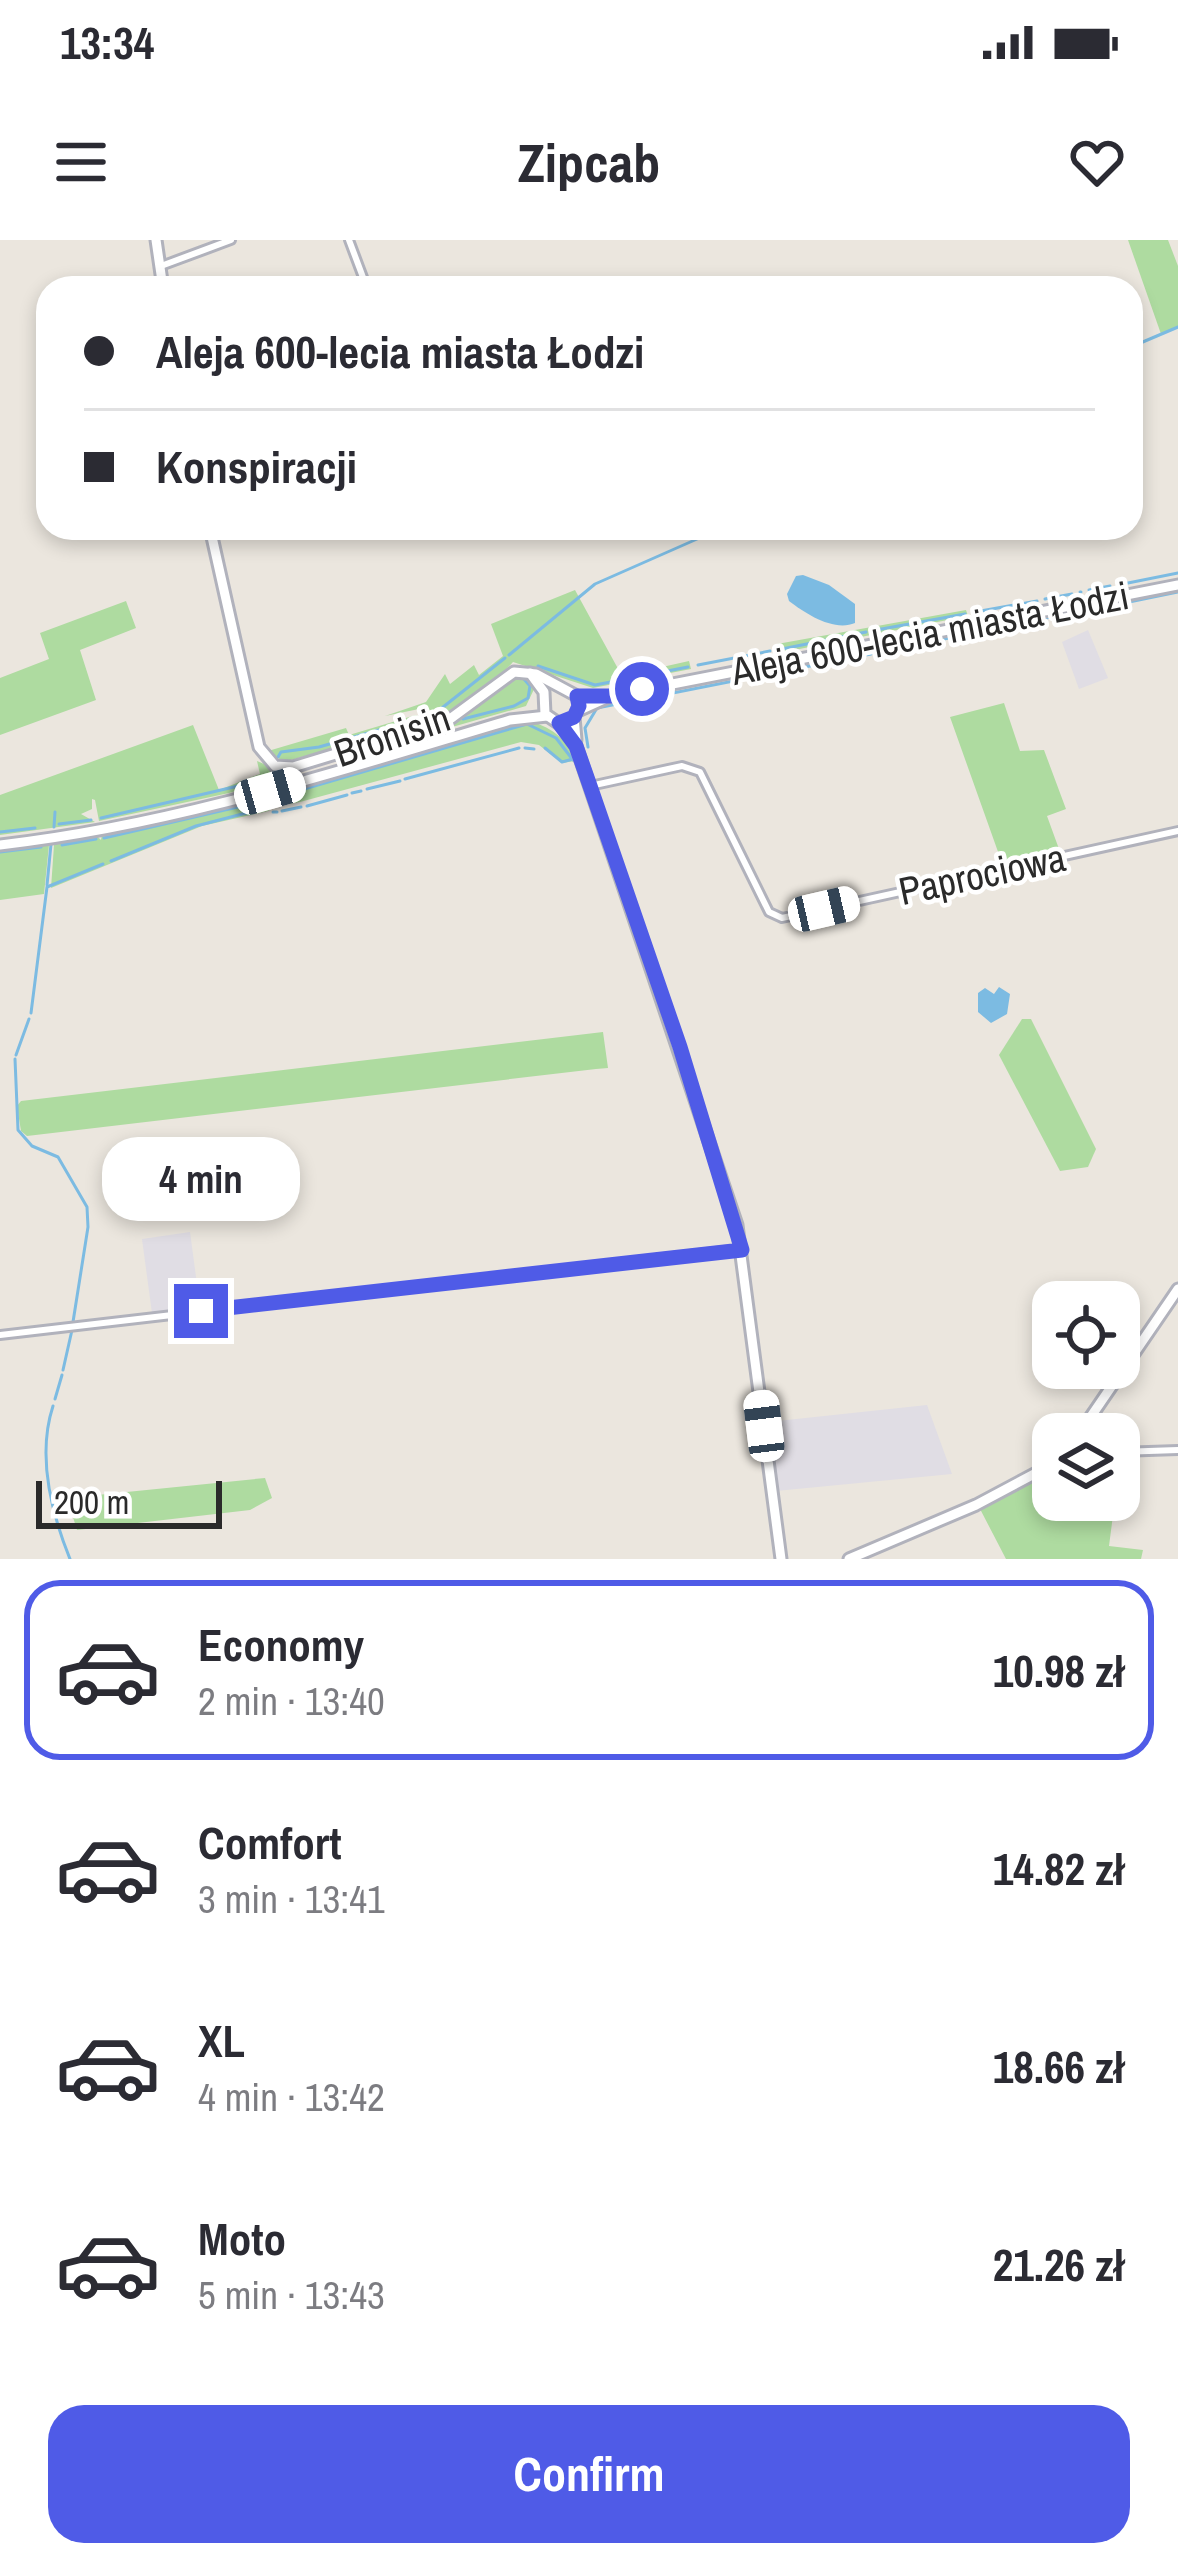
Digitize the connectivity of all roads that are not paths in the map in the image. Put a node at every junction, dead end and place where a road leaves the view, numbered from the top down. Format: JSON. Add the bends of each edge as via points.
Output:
{"nodes":[{"id":1,"x":156,"y":240,"type":"edge"},
{"id":2,"x":231,"y":240,"type":"edge"},
{"id":3,"x":349,"y":240,"type":"edge"},
{"id":4,"x":160,"y":266,"type":"junction"},
{"id":5,"x":161,"y":276,"type":"edge"},
{"id":6,"x":362,"y":276,"type":"edge"},
{"id":7,"x":213,"y":540,"type":"edge"},
{"id":8,"x":1178,"y":585,"type":"edge"},
{"id":9,"x":530,"y":673,"type":"junction"},
{"id":10,"x":556,"y":687,"type":"junction"},
{"id":11,"x":577,"y":696,"type":"junction"},
{"id":12,"x":611,"y":696,"type":"junction"},
{"id":13,"x":544,"y":700,"type":"junction"},
{"id":14,"x":576,"y":714,"type":"junction"},
{"id":15,"x":547,"y":716,"type":"junction"},
{"id":16,"x":510,"y":720,"type":"junction"},
{"id":17,"x":559,"y":723,"type":"junction"},
{"id":18,"x":576,"y":746,"type":"junction"},
{"id":19,"x":590,"y":786,"type":"junction"},
{"id":20,"x":1178,"y":831,"type":"edge"},
{"id":21,"x":0,"y":844,"type":"edge"},
{"id":22,"x":742,"y":1250,"type":"junction"},
{"id":23,"x":1178,"y":1289,"type":"edge"},
{"id":24,"x":0,"y":1335,"type":"edge"},
{"id":25,"x":1092,"y":1413,"type":"edge"},
{"id":26,"x":1178,"y":1450,"type":"edge"},
{"id":27,"x":1140,"y":1451,"type":"edge"},
{"id":28,"x":1032,"y":1475,"type":"edge"},
{"id":29,"x":781,"y":1559,"type":"edge"},
{"id":30,"x":849,"y":1559,"type":"edge"}],
"edges":[{"from":1,"to":4,"type":"street"},
{"from":2,"to":4,"type":"street"},
{"from":3,"to":6,"type":"street"},
{"from":4,"to":5,"type":"street"},
{"from":7,"to":9,"type":"street","name":"Bronisin","via":[[259,747],[273,765],[293,767],[445,721],[504,676]]},
{"from":8,"to":12,"type":"street","name":"Aleja 600-lecia miasta Łodzi"},
{"from":9,"to":10,"type":"street"},
{"from":9,"to":13,"type":"street"},
{"from":10,"to":11,"type":"street"},
{"from":10,"to":13,"type":"street"},
{"from":11,"to":12,"type":"street","name":"Aleja 600-lecia miasta Łodzi"},
{"from":11,"to":14,"type":"street"},
{"from":12,"to":14,"type":"street","name":"Aleja 600-lecia miasta Łodzi"},
{"from":13,"to":15,"type":"street"},
{"from":13,"to":16,"type":"street"},
{"from":14,"to":17,"type":"street"},
{"from":14,"to":18,"type":"street"},
{"from":15,"to":16,"type":"street"},
{"from":15,"to":17,"type":"street"},
{"from":16,"to":21,"type":"street","via":[[208,808]]},
{"from":17,"to":18,"type":"street"},
{"from":18,"to":19,"type":"street"},
{"from":19,"to":20,"type":"street","name":"Paprociowa","via":[[682,766],[700,772],[769,912],[782,919]]},
{"from":19,"to":22,"type":"street"},
{"from":22,"to":24,"type":"street"},
{"from":22,"to":29,"type":"street"},
{"from":23,"to":25,"type":"street"},
{"from":26,"to":27,"type":"street"},
{"from":28,"to":30,"type":"street"}]}
